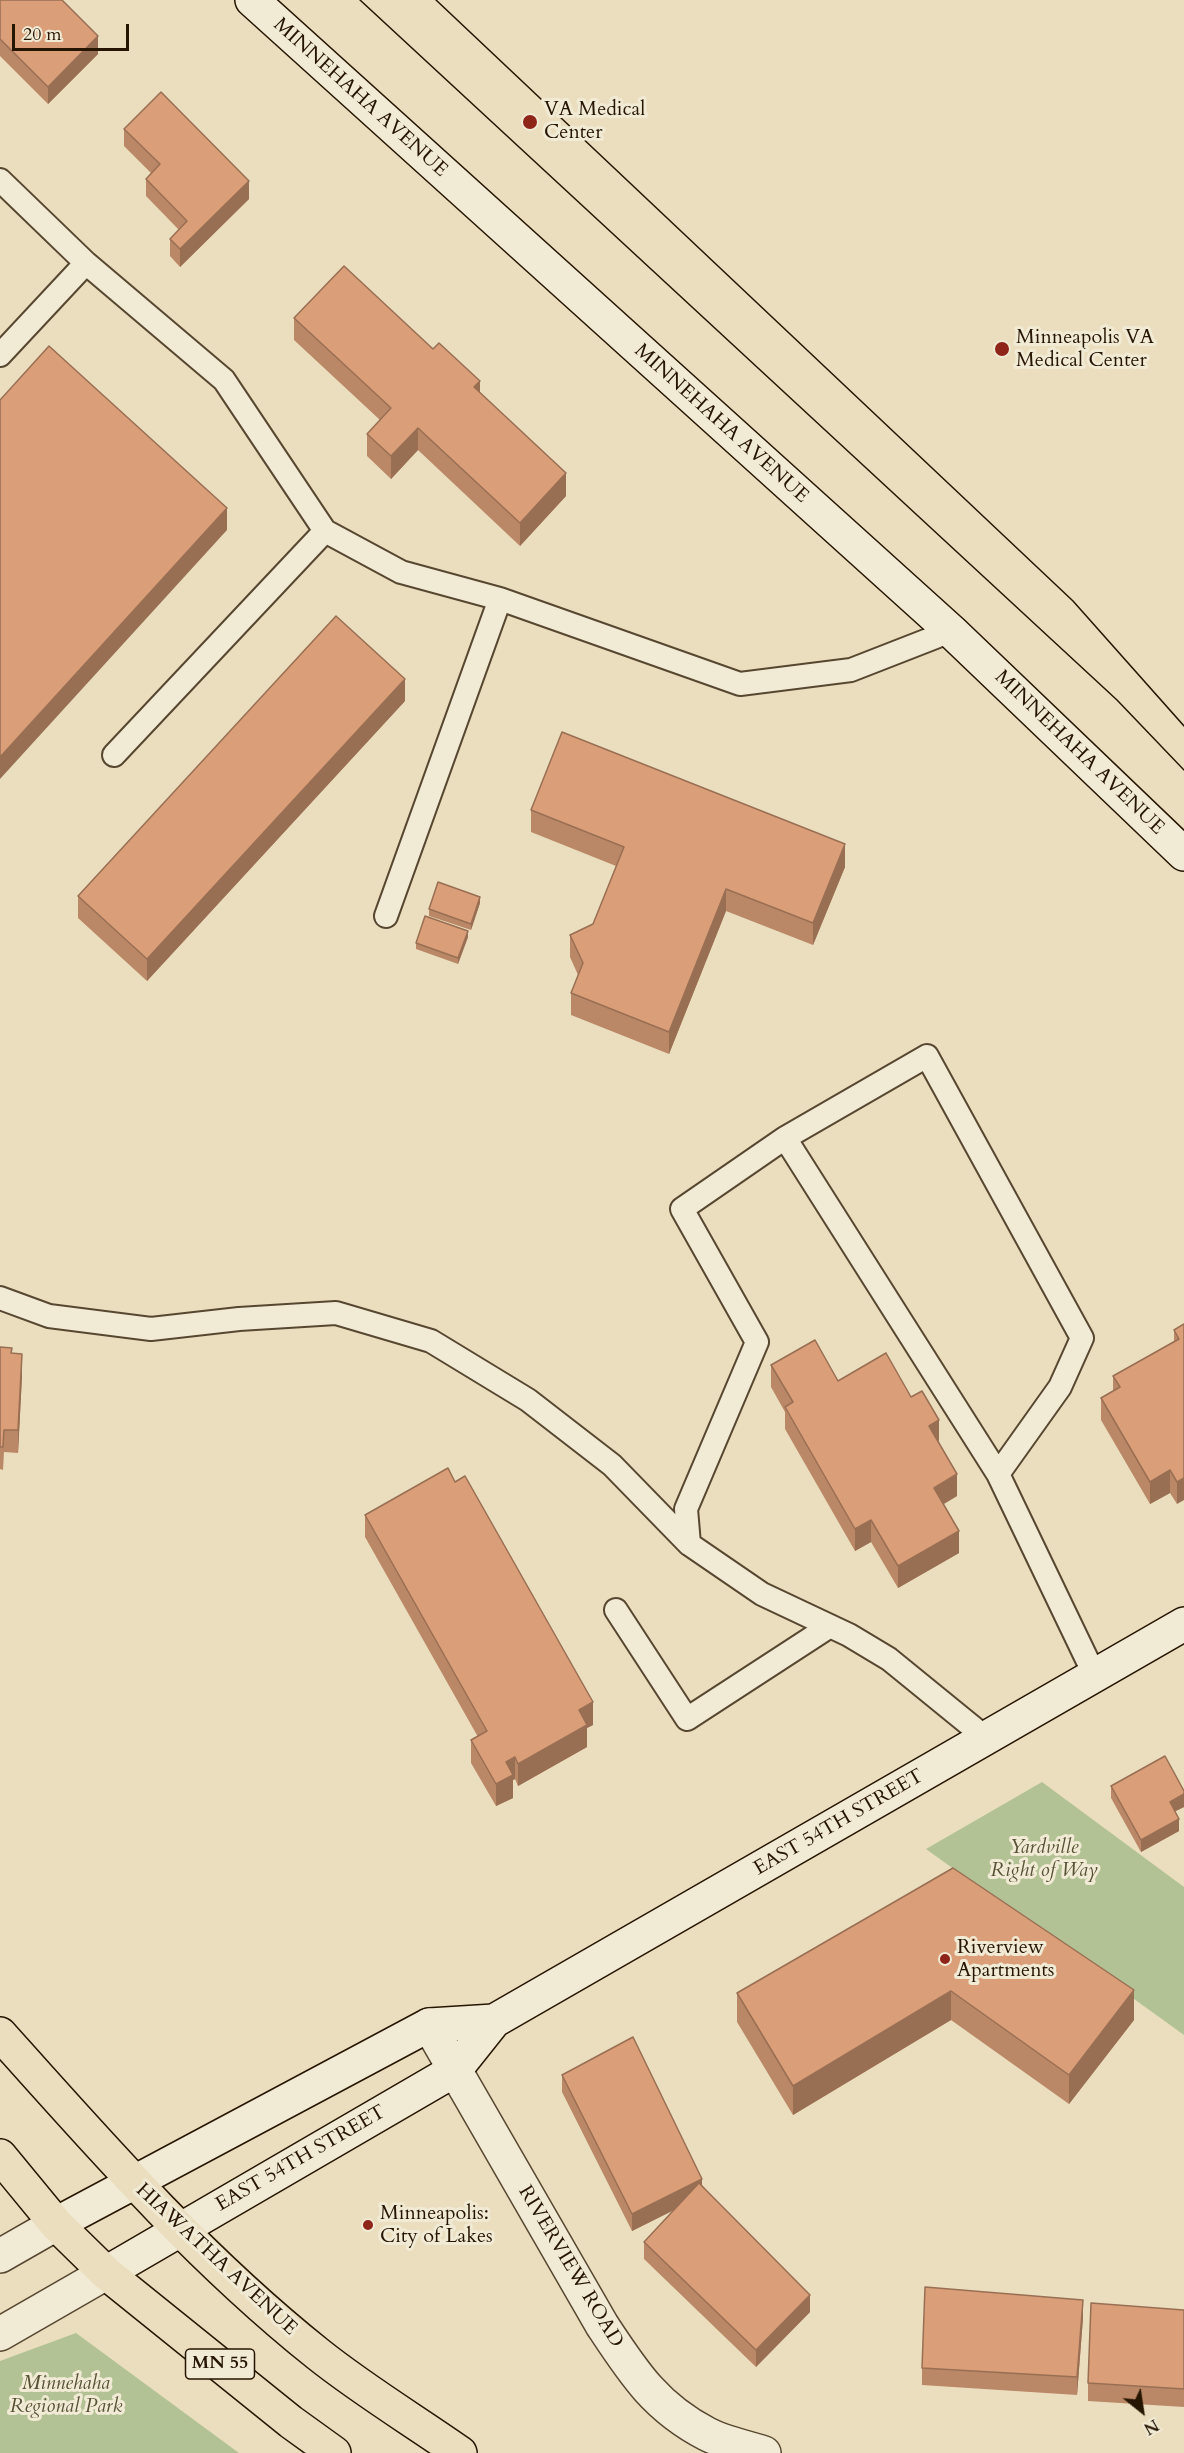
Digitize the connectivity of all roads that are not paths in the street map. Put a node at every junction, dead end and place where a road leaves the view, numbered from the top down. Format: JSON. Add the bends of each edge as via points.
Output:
{"nodes":[{"id":1,"x":252,"y":0,"type":"edge"},
{"id":2,"x":0,"y":180,"type":"edge"},
{"id":3,"x":86,"y":263,"type":"junction"},
{"id":4,"x":0,"y":355,"type":"edge"},
{"id":5,"x":325,"y":531,"type":"junction"},
{"id":6,"x":500,"y":599,"type":"junction"},
{"id":7,"x":951,"y":631,"type":"junction"},
{"id":8,"x":114,"y":754,"type":"dead end"},
{"id":9,"x":1184,"y":854,"type":"edge"},
{"id":10,"x":386,"y":916,"type":"dead end"},
{"id":11,"x":785,"y":1138,"type":"junction"},
{"id":12,"x":0,"y":1298,"type":"edge"},
{"id":13,"x":998,"y":1474,"type":"junction"},
{"id":14,"x":689,"y":1544,"type":"junction"},
{"id":15,"x":616,"y":1610,"type":"dead end"},
{"id":16,"x":1184,"y":1624,"type":"edge"},
{"id":17,"x":830,"y":1626,"type":"junction"},
{"id":18,"x":1095,"y":1676,"type":"junction"},
{"id":19,"x":986,"y":1738,"type":"junction"},
{"id":20,"x":494,"y":2021,"type":"junction"},
{"id":21,"x":429,"y":2025,"type":"junction"},
{"id":22,"x":0,"y":2034,"type":"edge"},
{"id":23,"x":455,"y":2070,"type":"junction"},
{"id":24,"x":0,"y":2156,"type":"edge"},
{"id":25,"x":134,"y":2184,"type":"junction"},
{"id":26,"x":56,"y":2224,"type":"junction"},
{"id":27,"x":179,"y":2230,"type":"junction"},
{"id":28,"x":0,"y":2256,"type":"edge"},
{"id":29,"x":106,"y":2273,"type":"junction"},
{"id":30,"x":0,"y":2334,"type":"edge"},
{"id":31,"x":334,"y":2453,"type":"edge"},
{"id":32,"x":460,"y":2453,"type":"edge"},
{"id":33,"x":764,"y":2453,"type":"edge"}],
"edges":[{"from":1,"to":7,"type":"street","name":"MINNEHAHA AVENUE"},
{"from":2,"to":3,"type":"lane"},
{"from":3,"to":4,"type":"lane"},
{"from":3,"to":5,"type":"lane","via":[[225,380]]},
{"from":5,"to":6,"type":"lane","via":[[401,572]]},
{"from":5,"to":8,"type":"lane"},
{"from":6,"to":7,"type":"lane","via":[[740,684],[851,670]]},
{"from":6,"to":10,"type":"lane"},
{"from":7,"to":9,"type":"street","name":"MINNEHAHA AVENUE"},
{"from":11,"to":13,"type":"lane"},
{"from":11,"to":13,"type":"lane","via":[[927,1056],[1082,1338],[1060,1387]]},
{"from":11,"to":14,"type":"lane","via":[[682,1209],[757,1342],[686,1509]]},
{"from":12,"to":14,"type":"lane","via":[[49,1316],[151,1329],[336,1313],[431,1341],[528,1400],[612,1466]]},
{"from":13,"to":18,"type":"lane"},
{"from":14,"to":17,"type":"lane","via":[[762,1594]]},
{"from":15,"to":17,"type":"lane","via":[[687,1719]]},
{"from":16,"to":18,"type":"street","name":"EAST 54TH STREET"},
{"from":17,"to":19,"type":"lane","via":[[889,1659]]},
{"from":18,"to":19,"type":"street","name":"EAST 54TH STREET"},
{"from":19,"to":20,"type":"street","name":"EAST 54TH STREET"},
{"from":20,"to":21,"type":"street","name":"EAST 54TH STREET"},
{"from":20,"to":23,"type":"street","name":"EAST 54TH STREET"},
{"from":21,"to":23,"type":"street","name":"RIVERVIEW ROAD"},
{"from":21,"to":25,"type":"street","name":"EAST 54TH STREET"},
{"from":22,"to":25,"type":"highway","name":"HIAWATHA AVENUE"},
{"from":23,"to":27,"type":"street","name":"EAST 54TH STREET"},
{"from":23,"to":33,"type":"street","name":"RIVERVIEW ROAD","via":[[632,2371],[665,2408],[682,2419],[708,2435]]},
{"from":24,"to":26,"type":"highway","number":"MN 55"},
{"from":25,"to":26,"type":"street","name":"EAST 54TH STREET"},
{"from":25,"to":27,"type":"highway","name":"HIAWATHA AVENUE"},
{"from":26,"to":28,"type":"street","name":"EAST 54TH STREET"},
{"from":26,"to":29,"type":"highway","number":"MN 55"},
{"from":27,"to":29,"type":"street","name":"EAST 54TH STREET"},
{"from":27,"to":32,"type":"highway","name":"HIAWATHA AVENUE","via":[[319,2355]]},
{"from":29,"to":30,"type":"street","name":"EAST 54TH STREET"},
{"from":29,"to":31,"type":"highway","number":"MN 55"}]}
